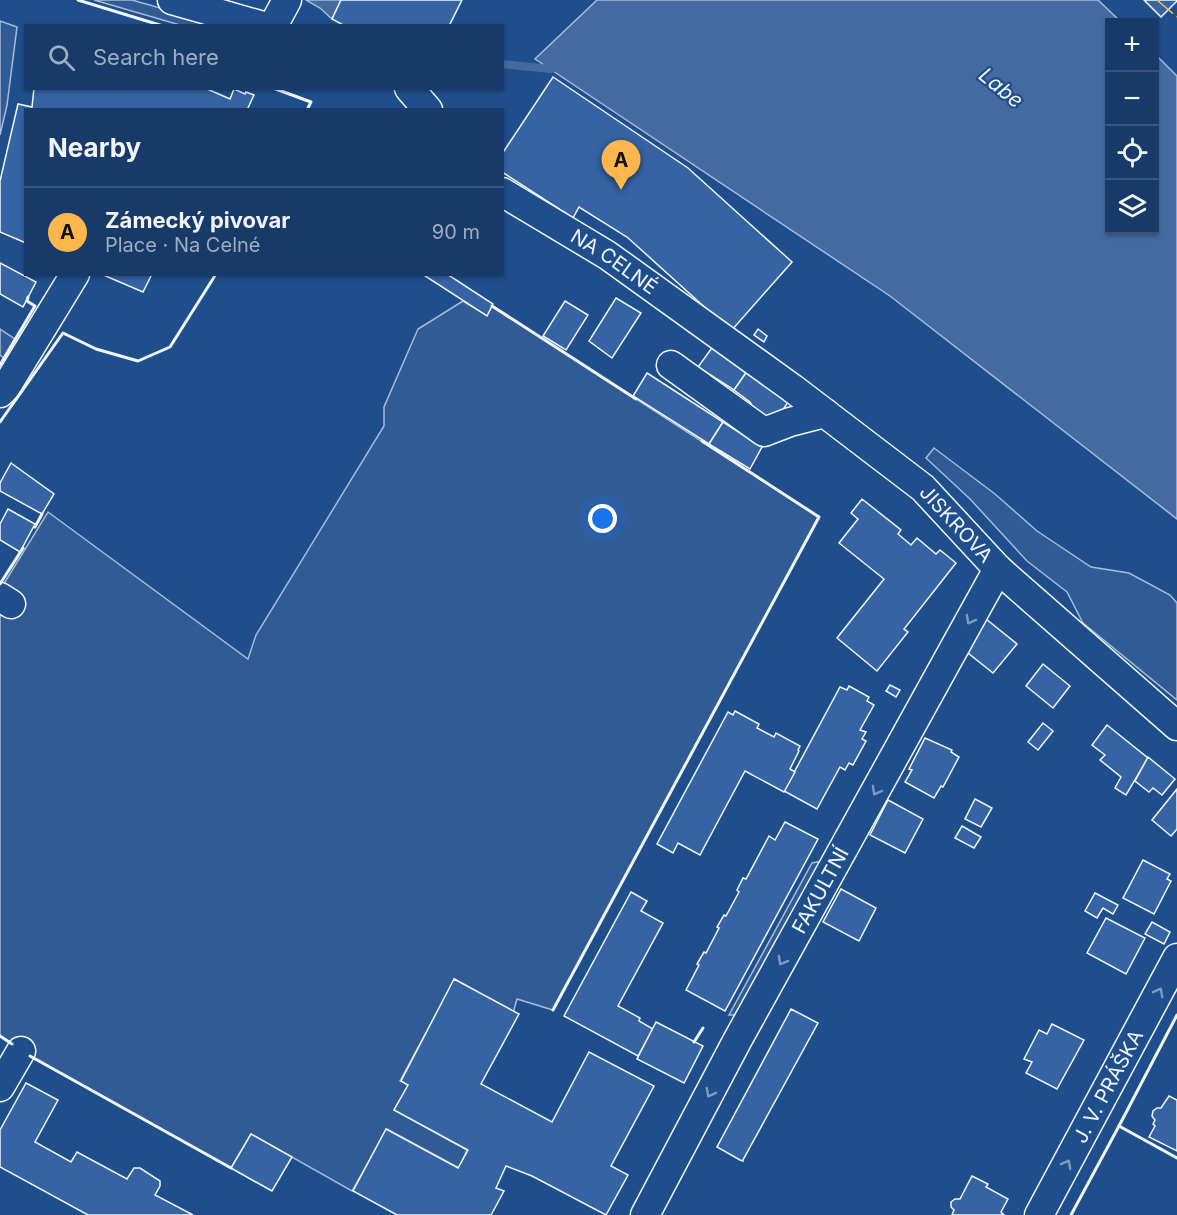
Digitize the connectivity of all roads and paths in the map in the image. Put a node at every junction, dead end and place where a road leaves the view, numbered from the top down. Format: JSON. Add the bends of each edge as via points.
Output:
{"nodes":[{"id":1,"x":172,"y":0,"type":"edge"},
{"id":2,"x":287,"y":0,"type":"edge"},
{"id":3,"x":256,"y":24,"type":"edge"},
{"id":4,"x":274,"y":24,"type":"edge"},
{"id":5,"x":411,"y":90,"type":"edge"},
{"id":6,"x":426,"y":108,"type":"edge"},
{"id":7,"x":504,"y":193,"type":"edge"},
{"id":8,"x":74,"y":276,"type":"edge"},
{"id":9,"x":722,"y":337,"type":"joint"},
{"id":10,"x":671,"y":365,"type":"dead end"},
{"id":11,"x":0,"y":393,"type":"edge"},
{"id":12,"x":825,"y":413,"type":"junction"},
{"id":13,"x":998,"y":569,"type":"junction"},
{"id":14,"x":1177,"y":726,"type":"edge"},
{"id":15,"x":1177,"y":958,"type":"edge"},
{"id":16,"x":21,"y":1051,"type":"dead end"},
{"id":17,"x":0,"y":1087,"type":"edge"},
{"id":18,"x":645,"y":1215,"type":"edge"},
{"id":19,"x":1039,"y":1215,"type":"edge"}],
"edges":[{"from":1,"to":3,"type":"street"},
{"from":2,"to":4,"type":"street"},
{"from":5,"to":6,"type":"street"},
{"from":7,"to":9,"type":"street","name":"NA CELNÉ","via":[[607,255]]},
{"from":8,"to":11,"type":"street"},
{"from":9,"to":12,"type":"street","name":"JISKROVA"},
{"from":10,"to":12,"type":"street","via":[[764,432]]},
{"from":12,"to":13,"type":"street","name":"JISKROVA","via":[[922,488]]},
{"from":13,"to":14,"type":"street","name":"JISKROVA"},
{"from":13,"to":18,"type":"street","name":"FAKULTNÍ","one_way":true},
{"from":19,"to":15,"type":"street","name":"J. V. PRÁŠKA","one_way":true},
{"from":16,"to":17,"type":"street"}]}
